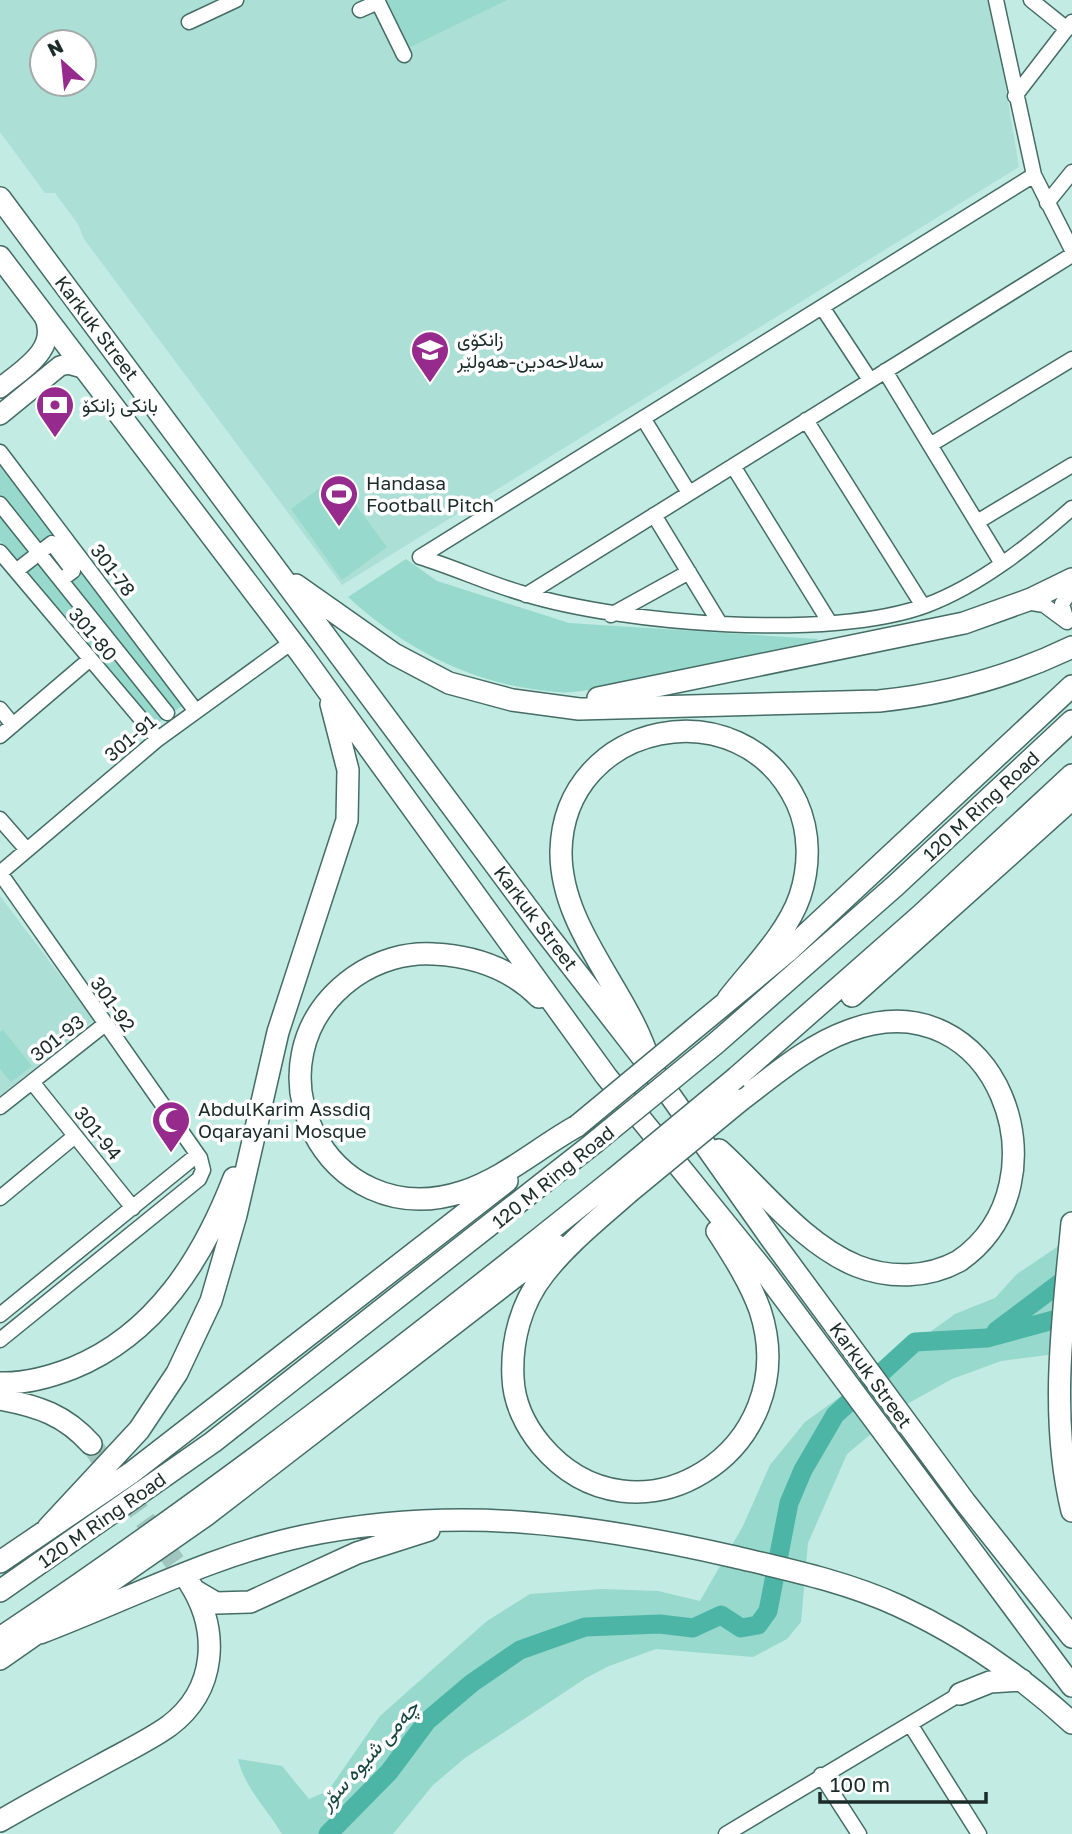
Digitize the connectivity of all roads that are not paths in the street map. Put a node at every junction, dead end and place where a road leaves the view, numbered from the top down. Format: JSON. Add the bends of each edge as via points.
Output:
{"nodes":[{"id":1,"x":236,"y":0,"type":"edge"},
{"id":2,"x":996,"y":0,"type":"edge"},
{"id":3,"x":1031,"y":0,"type":"edge"},
{"id":4,"x":378,"y":1,"type":"edge"},
{"id":5,"x":360,"y":10,"type":"dead end"},
{"id":6,"x":189,"y":22,"type":"dead end"},
{"id":7,"x":1070,"y":25,"type":"edge"},
{"id":8,"x":404,"y":55,"type":"dead end"},
{"id":9,"x":1015,"y":96,"type":"junction"},
{"id":10,"x":1072,"y":172,"type":"edge"},
{"id":11,"x":1034,"y":175,"type":"junction"},
{"id":12,"x":0,"y":198,"type":"edge"},
{"id":13,"x":1047,"y":202,"type":"junction"},
{"id":14,"x":1072,"y":252,"type":"edge"},
{"id":15,"x":0,"y":257,"type":"edge"},
{"id":16,"x":822,"y":307,"type":"junction"},
{"id":17,"x":42,"y":313,"type":"junction"},
{"id":18,"x":1072,"y":359,"type":"edge"},
{"id":19,"x":83,"y":368,"type":"junction"},
{"id":20,"x":885,"y":371,"type":"junction"},
{"id":21,"x":870,"y":380,"type":"junction"},
{"id":22,"x":0,"y":388,"type":"edge"},
{"id":23,"x":0,"y":415,"type":"edge"},
{"id":24,"x":643,"y":418,"type":"junction"},
{"id":25,"x":806,"y":420,"type":"junction"},
{"id":26,"x":930,"y":445,"type":"junction"},
{"id":27,"x":0,"y":452,"type":"edge"},
{"id":28,"x":1072,"y":464,"type":"edge"},
{"id":29,"x":733,"y":466,"type":"junction"},
{"id":30,"x":689,"y":493,"type":"junction"},
{"id":31,"x":0,"y":504,"type":"edge"},
{"id":32,"x":1072,"y":508,"type":"edge"},
{"id":33,"x":654,"y":515,"type":"junction"},
{"id":34,"x":976,"y":522,"type":"junction"},
{"id":35,"x":0,"y":552,"type":"edge"},
{"id":36,"x":39,"y":553,"type":"junction"},
{"id":37,"x":1001,"y":562,"type":"junction"},
{"id":38,"x":16,"y":571,"type":"junction"},
{"id":39,"x":689,"y":572,"type":"junction"},
{"id":40,"x":281,"y":573,"type":"junction"},
{"id":41,"x":1072,"y":579,"type":"edge"},
{"id":42,"x":1072,"y":589,"type":"edge"},
{"id":43,"x":526,"y":595,"type":"junction"},
{"id":44,"x":1022,"y":602,"type":"junction"},
{"id":45,"x":923,"y":606,"type":"junction"},
{"id":46,"x":611,"y":615,"type":"junction"},
{"id":47,"x":719,"y":622,"type":"junction"},
{"id":48,"x":830,"y":623,"type":"junction"},
{"id":49,"x":292,"y":642,"type":"junction"},
{"id":50,"x":1072,"y":647,"type":"edge"},
{"id":51,"x":89,"y":660,"type":"junction"},
{"id":52,"x":324,"y":685,"type":"junction"},
{"id":53,"x":1072,"y":686,"type":"edge"},
{"id":54,"x":533,"y":704,"type":"junction"},
{"id":55,"x":0,"y":709,"type":"edge"},
{"id":56,"x":195,"y":710,"type":"junction"},
{"id":57,"x":167,"y":713,"type":"dead end"},
{"id":58,"x":1072,"y":721,"type":"edge"},
{"id":59,"x":13,"y":725,"type":"junction"},
{"id":60,"x":0,"y":736,"type":"edge"},
{"id":61,"x":158,"y":738,"type":"junction"},
{"id":62,"x":1072,"y":775,"type":"edge"},
{"id":63,"x":1072,"y":799,"type":"edge"},
{"id":64,"x":0,"y":819,"type":"edge"},
{"id":65,"x":27,"y":850,"type":"junction"},
{"id":66,"x":0,"y":873,"type":"edge"},
{"id":67,"x":727,"y":999,"type":"junction"},
{"id":68,"x":104,"y":1025,"type":"junction"},
{"id":69,"x":653,"y":1070,"type":"junction"},
{"id":70,"x":268,"y":1072,"type":"junction"},
{"id":71,"x":606,"y":1076,"type":"junction"},
{"id":72,"x":32,"y":1082,"type":"junction"},
{"id":73,"x":741,"y":1100,"type":"junction"},
{"id":74,"x":0,"y":1107,"type":"edge"},
{"id":75,"x":690,"y":1123,"type":"junction"},
{"id":76,"x":578,"y":1126,"type":"junction"},
{"id":77,"x":75,"y":1136,"type":"junction"},
{"id":78,"x":661,"y":1144,"type":"junction"},
{"id":79,"x":197,"y":1155,"type":"junction"},
{"id":80,"x":622,"y":1185,"type":"junction"},
{"id":81,"x":0,"y":1198,"type":"edge"},
{"id":82,"x":133,"y":1208,"type":"junction"},
{"id":83,"x":1072,"y":1223,"type":"edge"},
{"id":84,"x":0,"y":1315,"type":"edge"},
{"id":85,"x":0,"y":1340,"type":"edge"},
{"id":86,"x":0,"y":1382,"type":"edge"},
{"id":87,"x":0,"y":1399,"type":"edge"},
{"id":88,"x":92,"y":1444,"type":"tunnel mouth"},
{"id":89,"x":1072,"y":1511,"type":"edge"},
{"id":90,"x":493,"y":1520,"type":"junction"},
{"id":91,"x":48,"y":1528,"type":"junction"},
{"id":92,"x":0,"y":1562,"type":"edge"},
{"id":93,"x":0,"y":1591,"type":"edge"},
{"id":94,"x":40,"y":1633,"type":"junction"},
{"id":95,"x":1072,"y":1637,"type":"edge"},
{"id":96,"x":0,"y":1638,"type":"edge"},
{"id":97,"x":962,"y":1640,"type":"junction"},
{"id":98,"x":0,"y":1659,"type":"edge"},
{"id":99,"x":1022,"y":1680,"type":"junction"},
{"id":100,"x":1072,"y":1686,"type":"edge"},
{"id":101,"x":960,"y":1694,"type":"junction"},
{"id":102,"x":1072,"y":1723,"type":"edge"},
{"id":103,"x":910,"y":1724,"type":"junction"},
{"id":104,"x":821,"y":1775,"type":"junction"},
{"id":105,"x":0,"y":1821,"type":"edge"},
{"id":106,"x":726,"y":1834,"type":"edge"},
{"id":107,"x":859,"y":1834,"type":"edge"},
{"id":108,"x":979,"y":1834,"type":"edge"}],
"edges":[{"from":1,"to":6,"type":"street"},
{"from":2,"to":9,"type":"street"},
{"from":3,"to":7,"type":"street"},
{"from":4,"to":5,"type":"street"},
{"from":4,"to":8,"type":"street"},
{"from":7,"to":9,"type":"street"},
{"from":9,"to":11,"type":"street"},
{"from":10,"to":13,"type":"street"},
{"from":11,"to":13,"type":"street"},
{"from":11,"to":16,"type":"street"},
{"from":12,"to":40,"type":"highway","name":"Karkuk Street"},
{"from":13,"to":14,"type":"street"},
{"from":14,"to":20,"type":"street"},
{"from":15,"to":17,"type":"highway","name":"Karkuk Street"},
{"from":16,"to":21,"type":"street"},
{"from":16,"to":24,"type":"street"},
{"from":17,"to":19,"type":"highway","name":"Karkuk Street"},
{"from":17,"to":22,"type":"main road","via":[[48,336],[43,351]]},
{"from":18,"to":26,"type":"street"},
{"from":19,"to":23,"type":"main road","via":[[60,366]]},
{"from":19,"to":49,"type":"highway","name":"Karkuk Street"},
{"from":20,"to":21,"type":"street"},
{"from":20,"to":26,"type":"street"},
{"from":21,"to":25,"type":"street"},
{"from":24,"to":30,"type":"street"},
{"from":24,"to":43,"type":"street","via":[[420,557]]},
{"from":25,"to":29,"type":"street"},
{"from":25,"to":45,"type":"street"},
{"from":26,"to":34,"type":"street"},
{"from":27,"to":56,"type":"street","name":"301-78"},
{"from":28,"to":34,"type":"street"},
{"from":29,"to":30,"type":"street"},
{"from":29,"to":48,"type":"street"},
{"from":30,"to":33,"type":"street"},
{"from":31,"to":36,"type":"street"},
{"from":32,"to":37,"type":"street"},
{"from":33,"to":39,"type":"street"},
{"from":33,"to":43,"type":"street"},
{"from":34,"to":37,"type":"street"},
{"from":35,"to":38,"type":"street","name":"301-80"},
{"from":36,"to":38,"type":"street"},
{"from":36,"to":57,"type":"street","via":[[52,543],[73,571],[61,580]]},
{"from":37,"to":45,"type":"street","via":[[967,586]]},
{"from":38,"to":51,"type":"street","name":"301-80"},
{"from":39,"to":46,"type":"street"},
{"from":39,"to":47,"type":"street"},
{"from":40,"to":54,"type":"highway","via":[[423,670],[469,689]]},
{"from":40,"to":69,"type":"highway","name":"Karkuk Street","via":[[543,929]]},
{"from":41,"to":44,"type":"highway"},
{"from":42,"to":44,"type":"street","via":[[1062,604],[1067,622],[1044,605]]},
{"from":43,"to":46,"type":"street"},
{"from":44,"to":54,"type":"highway","via":[[964,623],[880,642],[616,696]]},
{"from":45,"to":48,"type":"street"},
{"from":46,"to":47,"type":"street"},
{"from":47,"to":48,"type":"street"},
{"from":49,"to":52,"type":"highway","name":"Karkuk Street"},
{"from":49,"to":56,"type":"street","name":"301-91"},
{"from":50,"to":54,"type":"highway","via":[[976,684],[879,701],[647,709]]},
{"from":51,"to":59,"type":"street"},
{"from":51,"to":61,"type":"street","name":"301-80"},
{"from":52,"to":70,"type":"highway","via":[[348,770],[347,820]]},
{"from":52,"to":71,"type":"highway","name":"Karkuk Street"},
{"from":53,"to":67,"type":"highway","via":[[787,952]]},
{"from":55,"to":59,"type":"street"},
{"from":56,"to":61,"type":"street","name":"301-91"},
{"from":58,"to":93,"type":"highway","name":"120 M Ring Road","bridge":true,"via":[[895,886],[594,1143],[213,1442]]},
{"from":59,"to":60,"type":"street"},
{"from":61,"to":65,"type":"street","name":"301-91"},
{"from":62,"to":80,"type":"highway","name":"120 M Ring Road","bridge":true},
{"from":63,"to":73,"type":"highway","via":[[774,1063]]},
{"from":64,"to":65,"type":"street"},
{"from":65,"to":66,"type":"street","name":"301-91"},
{"from":66,"to":68,"type":"street","name":"301-92"},
{"from":67,"to":69,"type":"highway","via":[[786,924],[799,898],[807,863],[805,828],[792,791],[758,754],[719,734],[667,732],[622,748],[592,771],[573,803],[561,851],[573,909],[626,1004]]},
{"from":67,"to":76,"type":"highway","bridge":true},
{"from":68,"to":72,"type":"street","name":"301-93"},
{"from":68,"to":79,"type":"street","name":"301-92"},
{"from":69,"to":75,"type":"highway","name":"Karkuk Street"},
{"from":70,"to":86,"type":"highway","via":[[227,1197],[190,1268],[158,1309],[130,1336],[82,1364],[35,1380]]},
{"from":70,"to":91,"type":"highway","via":[[224,1261],[194,1340],[159,1402],[128,1444]]},
{"from":71,"to":76,"type":"highway","via":[[526,983],[488,963],[449,954],[409,955],[358,974],[324,1006],[304,1046],[301,1100],[316,1138],[342,1171],[384,1194],[421,1199],[461,1192],[502,1174]]},
{"from":71,"to":78,"type":"highway","name":"Karkuk Street"},
{"from":72,"to":74,"type":"street","name":"301-93"},
{"from":72,"to":77,"type":"street","name":"301-94"},
{"from":73,"to":75,"type":"highway","via":[[811,1050],[848,1031],[888,1022],[939,1029],[986,1057],[1013,1094],[1025,1138],[1021,1185],[1006,1219],[980,1248],[928,1273],[881,1273],[848,1262],[822,1245]]},
{"from":73,"to":80,"type":"highway","bridge":true},
{"from":75,"to":95,"type":"highway","name":"Karkuk Street","via":[[965,1502]]},
{"from":76,"to":91,"type":"highway","via":[[131,1473]]},
{"from":77,"to":81,"type":"street"},
{"from":77,"to":82,"type":"street","name":"301-94"},
{"from":78,"to":80,"type":"highway","via":[[689,1182],[747,1281],[760,1311],[768,1366],[759,1411],[734,1448],[688,1481],[645,1490],[600,1484],[554,1458],[525,1421],[513,1385],[518,1327],[537,1285]]},
{"from":78,"to":100,"type":"highway","name":"Karkuk Street","via":[[795,1313]]},
{"from":79,"to":82,"type":"street"},
{"from":79,"to":85,"type":"street","via":[[203,1165],[199,1179]]},
{"from":80,"to":94,"type":"highway","via":[[588,1220],[205,1516]]},
{"from":80,"to":96,"type":"highway","name":"120 M Ring Road","via":[[130,1549]]},
{"from":82,"to":84,"type":"street"},
{"from":83,"to":89,"type":"highway","via":[[1059,1426]]},
{"from":87,"to":88,"type":"highway","via":[[51,1412]]},
{"from":90,"to":94,"type":"highway","via":[[403,1522],[302,1536],[240,1553]]},
{"from":90,"to":97,"type":"highway","via":[[589,1527],[745,1559],[898,1605]]},
{"from":90,"to":105,"type":"highway","via":[[429,1530],[381,1544],[250,1602],[216,1603],[191,1586],[205,1614],[211,1645],[205,1678],[187,1709],[160,1731]]},
{"from":91,"to":92,"type":"highway"},
{"from":94,"to":98,"type":"highway"},
{"from":97,"to":99,"type":"highway"},
{"from":97,"to":101,"type":"highway","via":[[972,1664],[970,1680]]},
{"from":99,"to":101,"type":"highway","via":[[990,1682]]},
{"from":99,"to":102,"type":"highway"},
{"from":101,"to":103,"type":"street"},
{"from":103,"to":104,"type":"street"},
{"from":103,"to":108,"type":"street"},
{"from":104,"to":106,"type":"street"},
{"from":104,"to":107,"type":"street"}]}
